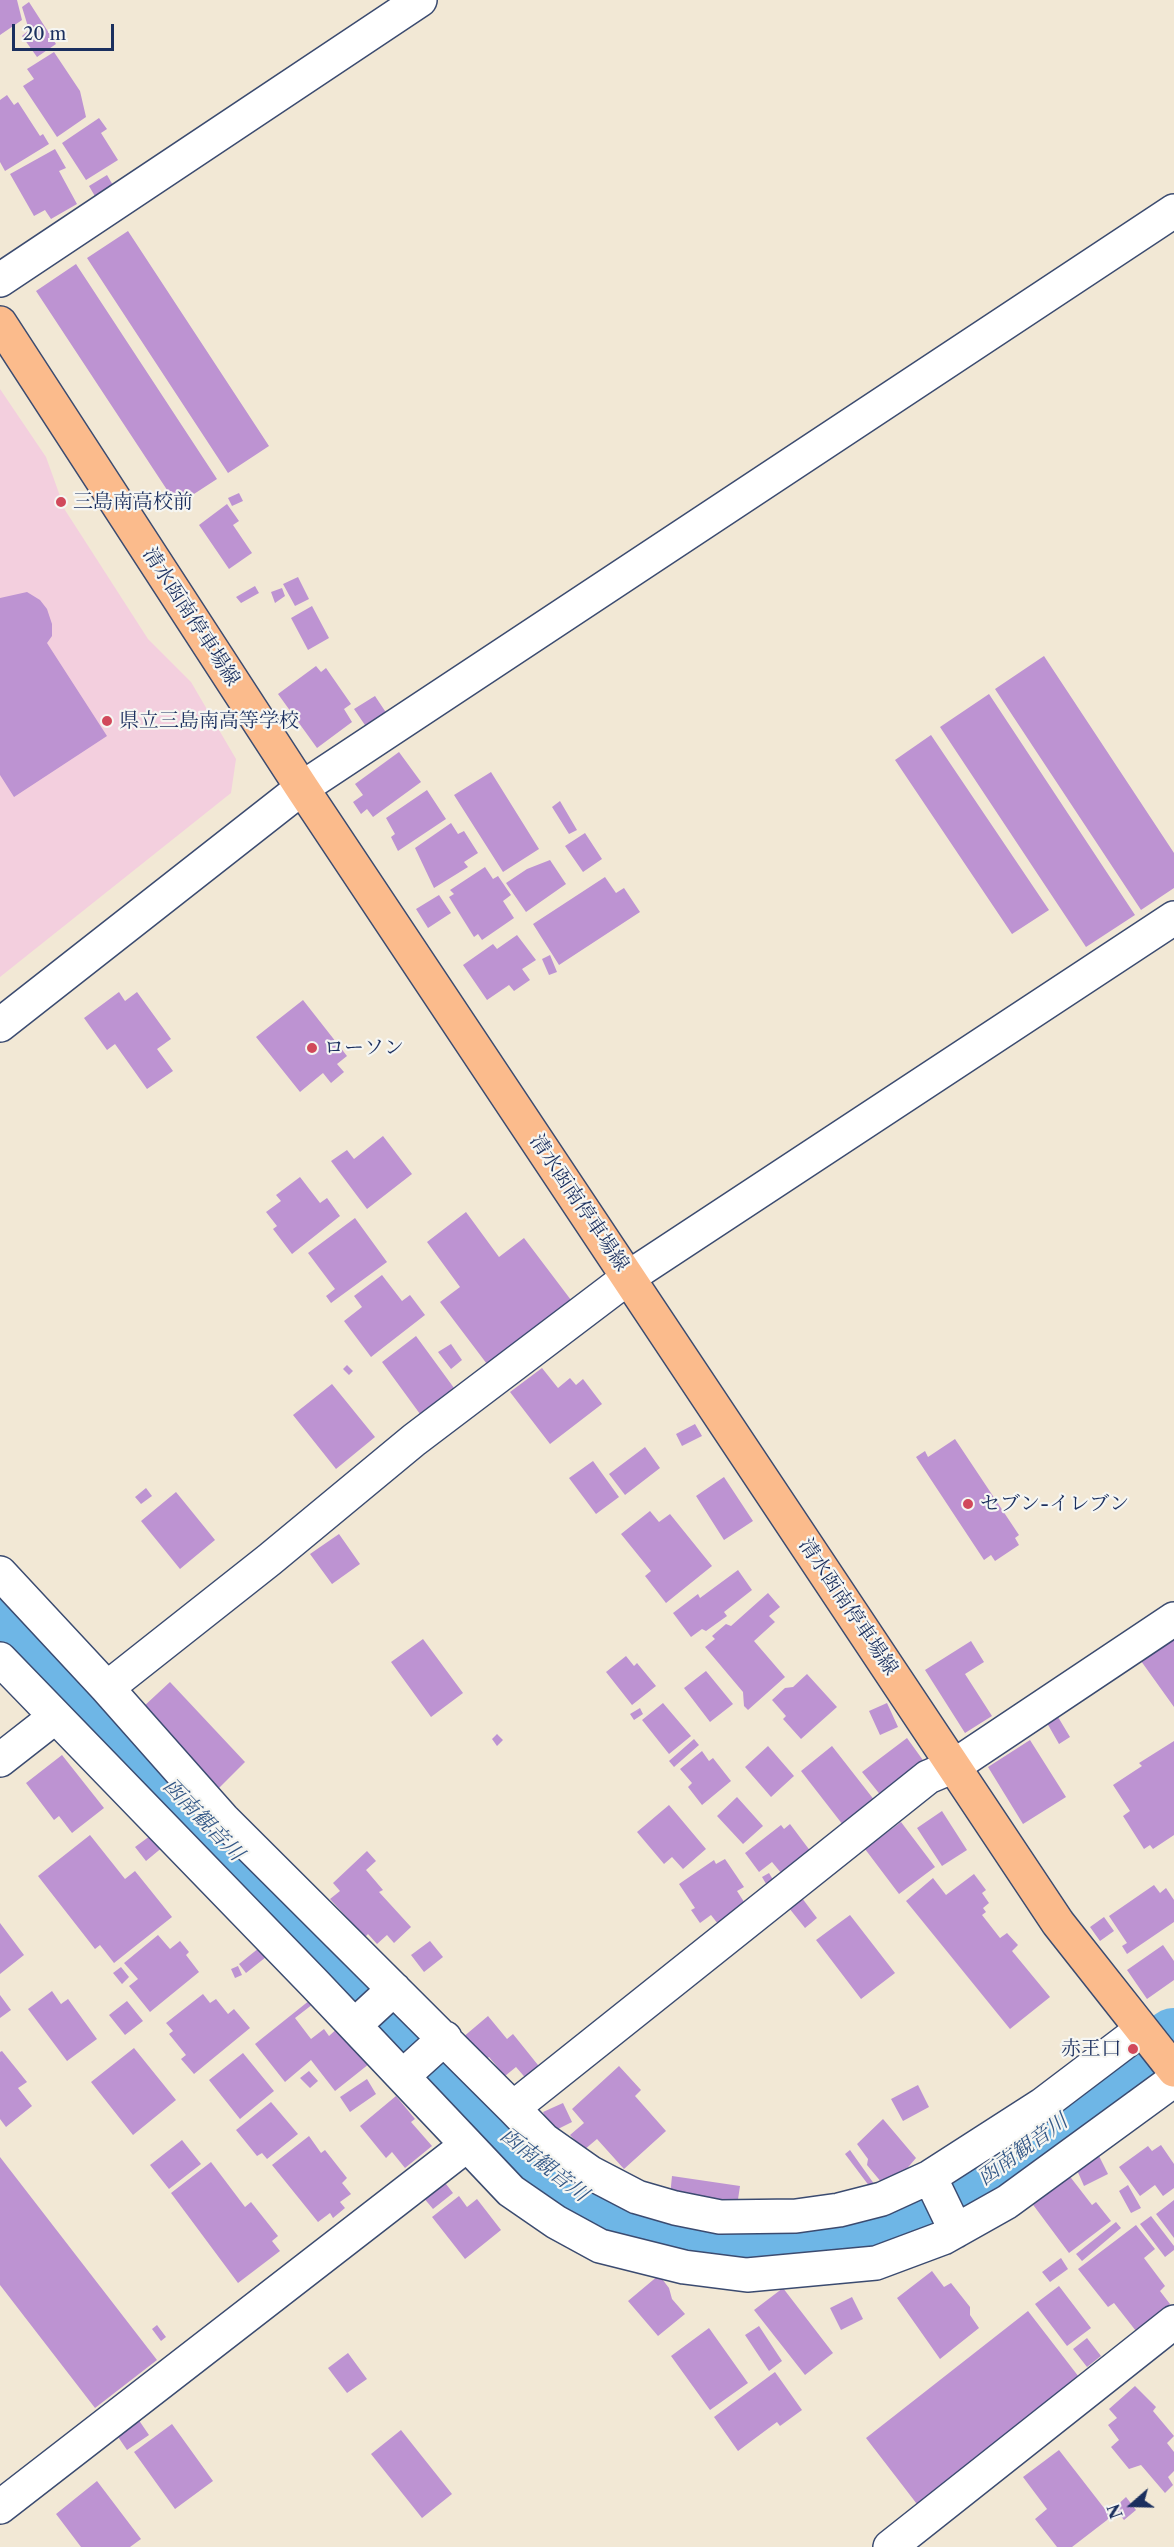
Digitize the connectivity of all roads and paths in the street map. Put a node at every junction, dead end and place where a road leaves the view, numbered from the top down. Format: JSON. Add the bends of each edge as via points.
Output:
{"nodes":[{"id":1,"x":420,"y":0,"type":"edge"},
{"id":2,"x":1174,"y":211,"type":"edge"},
{"id":3,"x":0,"y":280,"type":"edge"},
{"id":4,"x":0,"y":323,"type":"edge"},
{"id":5,"x":302,"y":788,"type":"junction"},
{"id":6,"x":1174,"y":918,"type":"edge"},
{"id":7,"x":0,"y":1025,"type":"edge"},
{"id":8,"x":629,"y":1277,"type":"junction"},
{"id":9,"x":0,"y":1573,"type":"edge"},
{"id":10,"x":1174,"y":1619,"type":"edge"},
{"id":11,"x":0,"y":1659,"type":"edge"},
{"id":12,"x":107,"y":1688,"type":"junction"},
{"id":13,"x":55,"y":1717,"type":"junction"},
{"id":14,"x":0,"y":1760,"type":"edge"},
{"id":15,"x":954,"y":1766,"type":"junction"},
{"id":16,"x":392,"y":1991,"type":"junction"},
{"id":17,"x":358,"y":2022,"type":"junction"},
{"id":18,"x":1142,"y":2032,"type":"junction"},
{"id":19,"x":441,"y":2042,"type":"junction"},
{"id":20,"x":1173,"y":2072,"type":"edge"},
{"id":21,"x":406,"y":2073,"type":"junction"},
{"id":22,"x":513,"y":2108,"type":"junction"},
{"id":23,"x":467,"y":2145,"type":"junction"},
{"id":24,"x":943,"y":2203,"type":"junction"},
{"id":25,"x":1174,"y":2322,"type":"edge"},
{"id":26,"x":0,"y":2507,"type":"edge"},
{"id":27,"x":890,"y":2547,"type":"edge"}],
"edges":[{"from":1,"to":3,"type":"street"},
{"from":2,"to":5,"type":"street"},
{"from":4,"to":5,"type":"main road","name":"清水函南停車場線"},
{"from":5,"to":7,"type":"street"},
{"from":5,"to":8,"type":"main road","name":"清水函南停車場線"},
{"from":6,"to":8,"type":"street"},
{"from":8,"to":12,"type":"street","via":[[421,1435]]},
{"from":8,"to":15,"type":"main road","name":"清水函南停車場線"},
{"from":9,"to":12,"type":"street"},
{"from":10,"to":15,"type":"street"},
{"from":11,"to":13,"type":"street"},
{"from":12,"to":16,"type":"street","via":[[223,1819]]},
{"from":13,"to":14,"type":"street"},
{"from":13,"to":17,"type":"street"},
{"from":15,"to":18,"type":"main road","name":"清水函南停車場線","via":[[1058,1923]]},
{"from":15,"to":22,"type":"street","via":[[928,1777]]},
{"from":16,"to":17,"type":"street"},
{"from":16,"to":19,"type":"street"},
{"from":17,"to":21,"type":"street"},
{"from":18,"to":20,"type":"main road","name":"清水函南停車場線"},
{"from":18,"to":24,"type":"street","via":[[1041,2106]]},
{"from":19,"to":21,"type":"street"},
{"from":19,"to":22,"type":"street"},
{"from":20,"to":24,"type":"street","via":[[1007,2202]]},
{"from":21,"to":23,"type":"street"},
{"from":22,"to":24,"type":"street","via":[[544,2140],[600,2178],[637,2197],[675,2208],[720,2217],[796,2216],[882,2199]]},
{"from":23,"to":24,"type":"street","via":[[511,2191],[600,2246],[684,2267],[747,2275],[876,2263]]},
{"from":23,"to":26,"type":"street"},
{"from":25,"to":27,"type":"street"}]}
